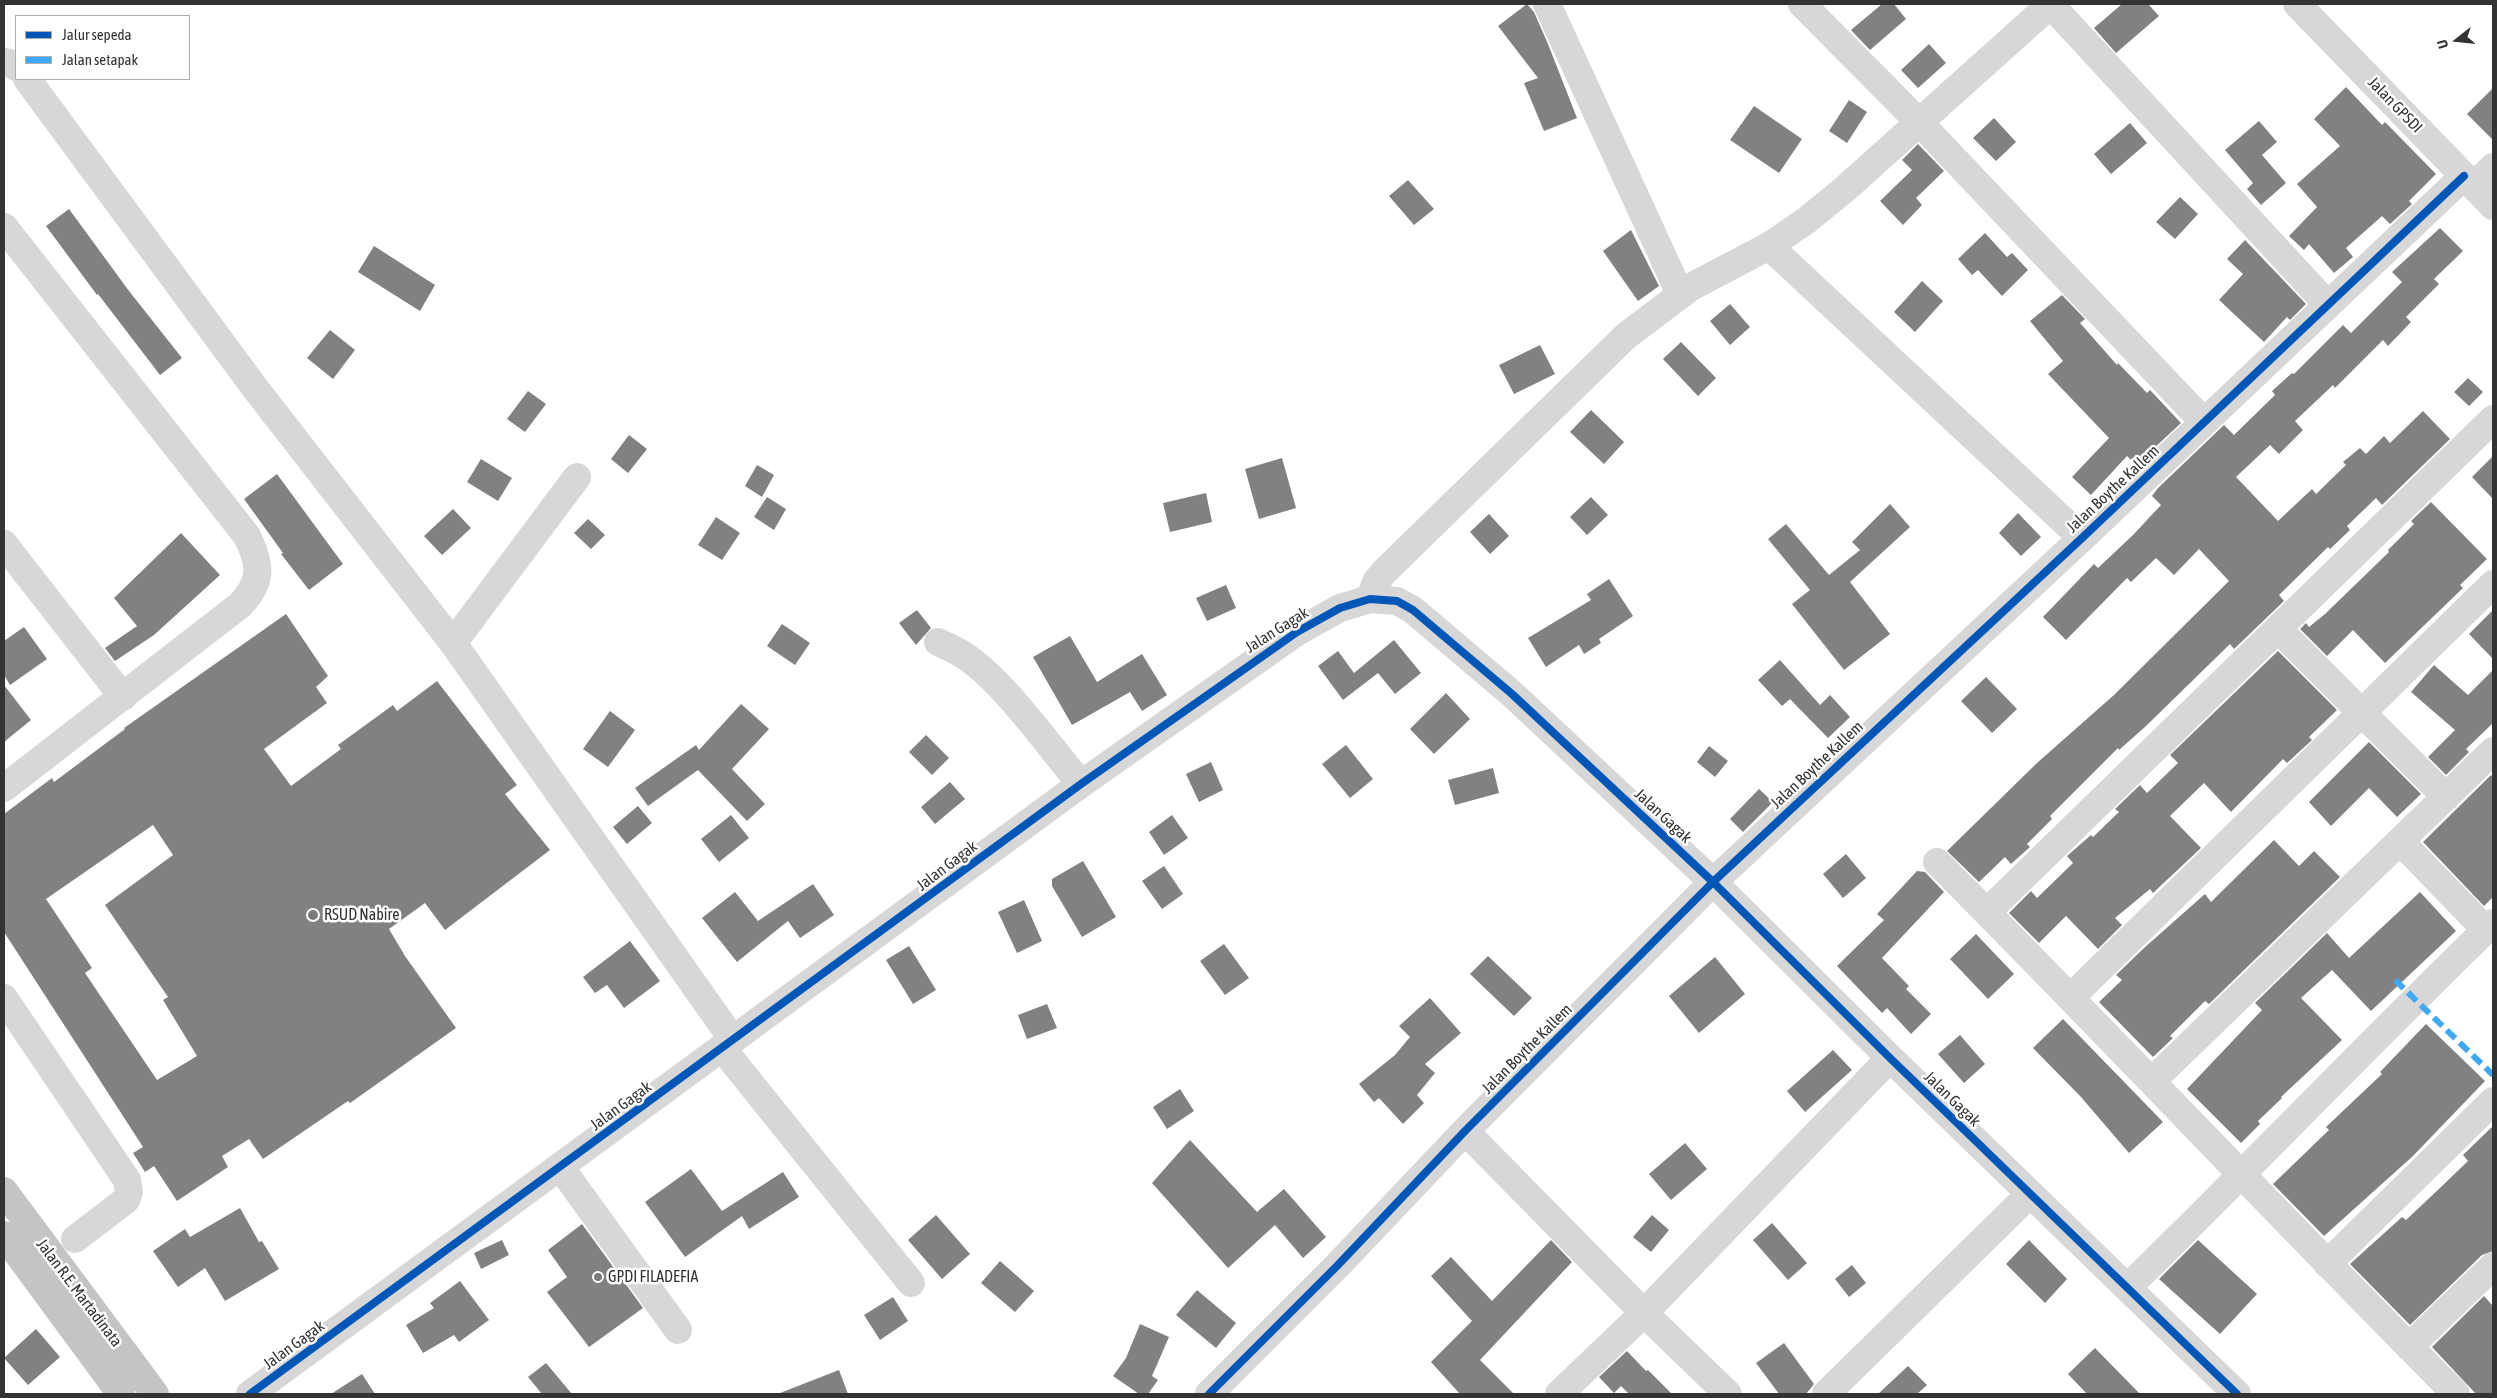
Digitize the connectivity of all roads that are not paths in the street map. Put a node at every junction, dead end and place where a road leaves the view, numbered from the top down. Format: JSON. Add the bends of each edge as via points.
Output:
{"nodes":[{"id":1,"x":1547,"y":4,"type":"edge"},
{"id":2,"x":1802,"y":4,"type":"edge"},
{"id":3,"x":2051,"y":4,"type":"edge"},
{"id":4,"x":2297,"y":4,"type":"edge"},
{"id":5,"x":28,"y":80,"type":"edge"},
{"id":6,"x":1918,"y":122,"type":"junction"},
{"id":7,"x":2493,"y":167,"type":"edge"},
{"id":8,"x":2469,"y":181,"type":"junction"},
{"id":9,"x":2493,"y":206,"type":"edge"},
{"id":10,"x":4,"y":227,"type":"edge"},
{"id":11,"x":1769,"y":246,"type":"junction"},
{"id":12,"x":1680,"y":294,"type":"junction"},
{"id":13,"x":2328,"y":305,"type":"junction"},
{"id":14,"x":2493,"y":419,"type":"edge"},
{"id":15,"x":2204,"y":422,"type":"junction"},
{"id":16,"x":577,"y":477,"type":"dead end"},
{"id":17,"x":2082,"y":538,"type":"junction"},
{"id":18,"x":4,"y":544,"type":"edge"},
{"id":19,"x":2493,"y":584,"type":"edge"},
{"id":20,"x":1370,"y":599,"type":"junction"},
{"id":21,"x":2278,"y":629,"type":"junction"},
{"id":22,"x":453,"y":642,"type":"junction"},
{"id":23,"x":938,"y":642,"type":"dead end"},
{"id":24,"x":122,"y":697,"type":"junction"},
{"id":25,"x":2362,"y":713,"type":"junction"},
{"id":26,"x":2493,"y":751,"type":"edge"},
{"id":27,"x":1081,"y":784,"type":"junction"},
{"id":28,"x":4,"y":788,"type":"edge"},
{"id":29,"x":2446,"y":797,"type":"junction"},
{"id":30,"x":2400,"y":841,"type":"junction"},
{"id":31,"x":1937,"y":862,"type":"dead end"},
{"id":32,"x":1713,"y":882,"type":"junction"},
{"id":33,"x":1987,"y":912,"type":"junction"},
{"id":34,"x":2490,"y":927,"type":"edge"},
{"id":35,"x":2071,"y":997,"type":"junction"},
{"id":36,"x":4,"y":998,"type":"edge"},
{"id":37,"x":728,"y":1044,"type":"junction"},
{"id":38,"x":1890,"y":1058,"type":"junction"},
{"id":39,"x":2153,"y":1080,"type":"junction"},
{"id":40,"x":2493,"y":1101,"type":"edge"},
{"id":41,"x":1465,"y":1131,"type":"junction"},
{"id":42,"x":561,"y":1168,"type":"junction"},
{"id":43,"x":2242,"y":1175,"type":"junction"},
{"id":44,"x":4,"y":1191,"type":"edge"},
{"id":45,"x":2030,"y":1194,"type":"junction"},
{"id":46,"x":4,"y":1235,"type":"edge"},
{"id":47,"x":64,"y":1247,"type":"junction"},
{"id":48,"x":2327,"y":1264,"type":"junction"},
{"id":49,"x":2493,"y":1266,"type":"edge"},
{"id":50,"x":911,"y":1283,"type":"dead end"},
{"id":51,"x":2127,"y":1288,"type":"junction"},
{"id":52,"x":1644,"y":1313,"type":"junction"},
{"id":53,"x":678,"y":1330,"type":"dead end"},
{"id":54,"x":2409,"y":1347,"type":"junction"},
{"id":55,"x":121,"y":1394,"type":"edge"},
{"id":56,"x":155,"y":1394,"type":"edge"},
{"id":57,"x":250,"y":1394,"type":"edge"},
{"id":58,"x":1209,"y":1394,"type":"edge"},
{"id":59,"x":1559,"y":1394,"type":"edge"},
{"id":60,"x":1728,"y":1394,"type":"edge"},
{"id":61,"x":1826,"y":1394,"type":"edge"},
{"id":62,"x":2237,"y":1394,"type":"edge"},
{"id":63,"x":2456,"y":1394,"type":"edge"}],
"edges":[{"from":1,"to":12,"type":"street"},
{"from":2,"to":6,"type":"street"},
{"from":3,"to":6,"type":"street"},
{"from":3,"to":13,"type":"street"},
{"from":4,"to":8,"type":"street","name":"Jalan GPSDI"},
{"from":5,"to":22,"type":"street","via":[[255,388]]},
{"from":6,"to":11,"type":"street","via":[[1840,193]]},
{"from":6,"to":15,"type":"street"},
{"from":7,"to":8,"type":"street","name":"Jalan Boythe Kallem"},
{"from":8,"to":9,"type":"street","name":"Jalan GPSDI"},
{"from":8,"to":13,"type":"street","name":"Jalan Boythe Kallem"},
{"from":10,"to":24,"type":"street","via":[[248,536],[256,554],[258,578],[249,596]]},
{"from":11,"to":12,"type":"street"},
{"from":11,"to":17,"type":"street"},
{"from":12,"to":20,"type":"street","via":[[1626,336],[1384,572]]},
{"from":13,"to":15,"type":"street","name":"Jalan Boythe Kallem"},
{"from":14,"to":21,"type":"street"},
{"from":15,"to":17,"type":"street","name":"Jalan Boythe Kallem"},
{"from":16,"to":22,"type":"street"},
{"from":17,"to":32,"type":"street","name":"Jalan Boythe Kallem"},
{"from":18,"to":24,"type":"street"},
{"from":19,"to":25,"type":"street"},
{"from":20,"to":27,"type":"street","name":"Jalan Gagak","via":[[1340,608],[1297,632]]},
{"from":20,"to":32,"type":"street","name":"Jalan Gagak","via":[[1397,601],[1414,610],[1512,694]]},
{"from":21,"to":25,"type":"street"},
{"from":21,"to":33,"type":"street"},
{"from":22,"to":37,"type":"street"},
{"from":23,"to":27,"type":"street","via":[[981,668]]},
{"from":24,"to":28,"type":"street"},
{"from":25,"to":29,"type":"street"},
{"from":25,"to":35,"type":"street"},
{"from":26,"to":29,"type":"street"},
{"from":27,"to":37,"type":"street","name":"Jalan Gagak"},
{"from":29,"to":30,"type":"street"},
{"from":30,"to":34,"type":"street"},
{"from":30,"to":39,"type":"street"},
{"from":31,"to":33,"type":"street"},
{"from":32,"to":38,"type":"street","name":"Jalan Gagak"},
{"from":32,"to":41,"type":"street","name":"Jalan Boythe Kallem"},
{"from":33,"to":35,"type":"street"},
{"from":34,"to":43,"type":"street","via":[[2397,1016]]},
{"from":35,"to":39,"type":"street"},
{"from":36,"to":47,"type":"street","via":[[127,1180],[129,1192],[126,1200]]},
{"from":37,"to":42,"type":"street","name":"Jalan Gagak"},
{"from":37,"to":50,"type":"street"},
{"from":38,"to":45,"type":"street","name":"Jalan Gagak"},
{"from":38,"to":52,"type":"street"},
{"from":39,"to":43,"type":"street"},
{"from":40,"to":48,"type":"street"},
{"from":41,"to":52,"type":"street"},
{"from":41,"to":58,"type":"street","name":"Jalan Boythe Kallem"},
{"from":42,"to":53,"type":"street"},
{"from":42,"to":57,"type":"street","name":"Jalan Gagak"},
{"from":43,"to":48,"type":"street"},
{"from":43,"to":51,"type":"street"},
{"from":44,"to":47,"type":"highway","name":"Jalan R.E. Martadinata"},
{"from":45,"to":51,"type":"street","name":"Jalan Gagak"},
{"from":45,"to":61,"type":"street"},
{"from":46,"to":55,"type":"highway","name":"Jalan R.E. Martadinata"},
{"from":47,"to":56,"type":"highway","name":"Jalan R.E. Martadinata"},
{"from":48,"to":54,"type":"street"},
{"from":49,"to":54,"type":"street"},
{"from":51,"to":62,"type":"street","name":"Jalan Gagak"},
{"from":52,"to":59,"type":"street"},
{"from":52,"to":60,"type":"street"},
{"from":54,"to":63,"type":"street"}]}
